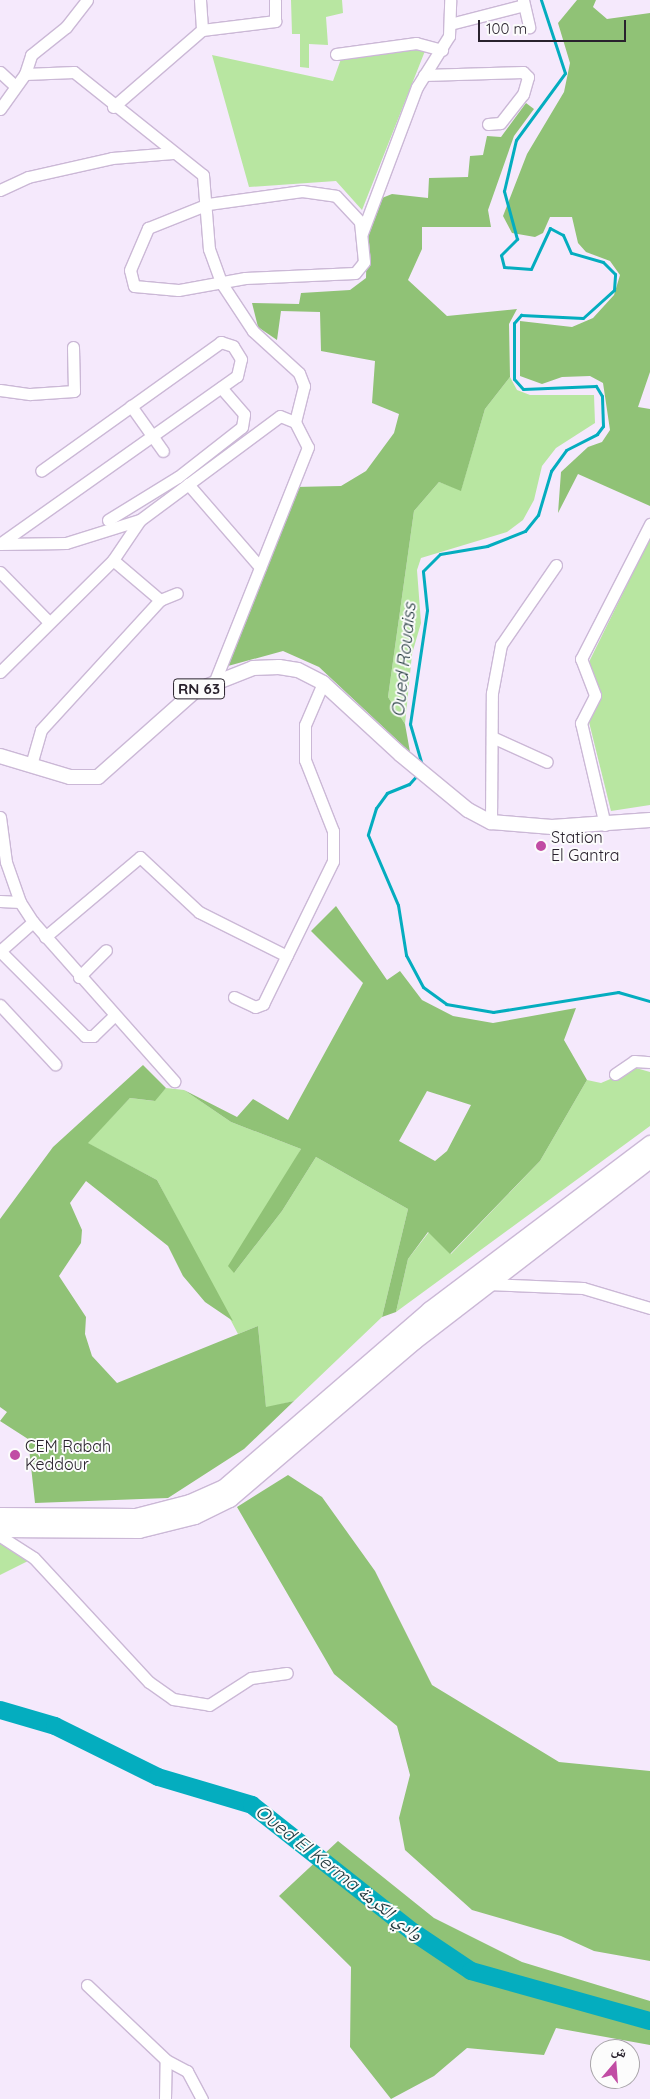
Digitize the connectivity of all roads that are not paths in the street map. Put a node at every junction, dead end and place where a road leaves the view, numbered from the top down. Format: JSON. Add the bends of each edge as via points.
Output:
{"nodes":[{"id":1,"x":200,"y":0,"type":"edge"},
{"id":2,"x":275,"y":0,"type":"edge"},
{"id":3,"x":450,"y":0,"type":"edge"},
{"id":4,"x":82,"y":1,"type":"edge"},
{"id":5,"x":524,"y":3,"type":"edge"},
{"id":6,"x":450,"y":24,"type":"junction"},
{"id":7,"x":529,"y":27,"type":"dead end"},
{"id":8,"x":202,"y":30,"type":"junction"},
{"id":9,"x":442,"y":50,"type":"junction"},
{"id":10,"x":336,"y":54,"type":"dead end"},
{"id":11,"x":0,"y":72,"type":"edge"},
{"id":12,"x":25,"y":74,"type":"junction"},
{"id":13,"x":424,"y":74,"type":"junction"},
{"id":14,"x":15,"y":86,"type":"junction"},
{"id":15,"x":113,"y":107,"type":"junction"},
{"id":16,"x":0,"y":109,"type":"edge"},
{"id":17,"x":488,"y":124,"type":"dead end"},
{"id":18,"x":173,"y":153,"type":"junction"},
{"id":19,"x":0,"y":190,"type":"edge"},
{"id":20,"x":208,"y":204,"type":"junction"},
{"id":21,"x":361,"y":235,"type":"junction"},
{"id":22,"x":222,"y":284,"type":"junction"},
{"id":23,"x":73,"y":347,"type":"dead end"},
{"id":24,"x":221,"y":388,"type":"junction"},
{"id":25,"x":0,"y":390,"type":"edge"},
{"id":26,"x":131,"y":406,"type":"junction"},
{"id":27,"x":295,"y":422,"type":"junction"},
{"id":28,"x":242,"y":427,"type":"junction"},
{"id":29,"x":153,"y":436,"type":"junction"},
{"id":30,"x":248,"y":439,"type":"junction"},
{"id":31,"x":163,"y":451,"type":"dead end"},
{"id":32,"x":41,"y":471,"type":"dead end"},
{"id":33,"x":188,"y":484,"type":"junction"},
{"id":34,"x":108,"y":520,"type":"dead end"},
{"id":35,"x":140,"y":520,"type":"junction"},
{"id":36,"x":650,"y":524,"type":"edge"},
{"id":37,"x":0,"y":543,"type":"edge"},
{"id":38,"x":113,"y":560,"type":"junction"},
{"id":39,"x":556,"y":565,"type":"dead end"},
{"id":40,"x":260,"y":567,"type":"junction"},
{"id":41,"x":0,"y":572,"type":"edge"},
{"id":42,"x":177,"y":592,"type":"dead end"},
{"id":43,"x":160,"y":600,"type":"junction"},
{"id":44,"x":48,"y":621,"type":"junction"},
{"id":45,"x":0,"y":672,"type":"edge"},
{"id":46,"x":215,"y":681,"type":"junction"},
{"id":47,"x":323,"y":683,"type":"junction"},
{"id":48,"x":492,"y":737,"type":"junction"},
{"id":49,"x":0,"y":756,"type":"edge"},
{"id":50,"x":547,"y":762,"type":"dead end"},
{"id":51,"x":31,"y":765,"type":"junction"},
{"id":52,"x":0,"y":817,"type":"edge"},
{"id":53,"x":650,"y":820,"type":"edge"},
{"id":54,"x":491,"y":822,"type":"junction"},
{"id":55,"x":605,"y":825,"type":"junction"},
{"id":56,"x":3,"y":861,"type":"edge"},
{"id":57,"x":0,"y":901,"type":"edge"},
{"id":58,"x":20,"y":902,"type":"junction"},
{"id":59,"x":33,"y":922,"type":"junction"},
{"id":60,"x":44,"y":937,"type":"junction"},
{"id":61,"x":106,"y":950,"type":"dead end"},
{"id":62,"x":0,"y":951,"type":"edge"},
{"id":63,"x":287,"y":956,"type":"junction"},
{"id":64,"x":78,"y":977,"type":"junction"},
{"id":65,"x":234,"y":998,"type":"dead end"},
{"id":66,"x":0,"y":1005,"type":"edge"},
{"id":67,"x":114,"y":1016,"type":"junction"},
{"id":68,"x":650,"y":1062,"type":"edge"},
{"id":69,"x":55,"y":1064,"type":"dead end"},
{"id":70,"x":615,"y":1074,"type":"dead end"},
{"id":71,"x":174,"y":1081,"type":"dead end"},
{"id":72,"x":650,"y":1144,"type":"edge"},
{"id":73,"x":650,"y":1160,"type":"edge"},
{"id":74,"x":488,"y":1284,"type":"junction"},
{"id":75,"x":650,"y":1308,"type":"edge"},
{"id":76,"x":0,"y":1516,"type":"edge"},
{"id":77,"x":0,"y":1529,"type":"edge"},
{"id":78,"x":0,"y":1536,"type":"edge"},
{"id":79,"x":287,"y":1673,"type":"dead end"},
{"id":80,"x":87,"y":1985,"type":"dead end"},
{"id":81,"x":166,"y":2060,"type":"junction"},
{"id":82,"x":165,"y":2099,"type":"edge"},
{"id":83,"x":202,"y":2099,"type":"edge"}],
"edges":[{"from":1,"to":8,"type":"street"},
{"from":2,"to":8,"type":"street","via":[[275,21]]},
{"from":3,"to":6,"type":"street"},
{"from":4,"to":12,"type":"street","via":[[66,26],[31,55]]},
{"from":5,"to":6,"type":"street"},
{"from":5,"to":7,"type":"street"},
{"from":6,"to":9,"type":"street"},
{"from":8,"to":15,"type":"street"},
{"from":9,"to":10,"type":"street","via":[[416,43]]},
{"from":9,"to":13,"type":"street"},
{"from":11,"to":14,"type":"street"},
{"from":12,"to":14,"type":"street"},
{"from":12,"to":15,"type":"street","via":[[74,72]]},
{"from":13,"to":17,"type":"street","via":[[523,72],[528,82],[523,94],[500,123]]},
{"from":13,"to":21,"type":"street"},
{"from":14,"to":16,"type":"street"},
{"from":15,"to":18,"type":"street"},
{"from":18,"to":19,"type":"street","via":[[112,158],[28,177]]},
{"from":18,"to":20,"type":"street","via":[[203,175]]},
{"from":20,"to":21,"type":"street","via":[[324,192],[349,205],[360,222]]},
{"from":20,"to":22,"type":"street","via":[[209,249]]},
{"from":20,"to":22,"type":"street","via":[[148,228],[130,270],[134,286],[178,290]]},
{"from":21,"to":22,"type":"street","via":[[364,262],[355,273],[246,278]]},
{"from":22,"to":27,"type":"street","via":[[253,331],[299,373],[304,386]]},
{"from":23,"to":25,"type":"street","via":[[74,391],[30,394]]},
{"from":24,"to":26,"type":"street","via":[[237,376],[240,359],[233,346],[221,342]]},
{"from":24,"to":28,"type":"street","via":[[244,414]]},
{"from":24,"to":29,"type":"street"},
{"from":26,"to":29,"type":"street"},
{"from":26,"to":32,"type":"street"},
{"from":27,"to":30,"type":"street","via":[[280,416]]},
{"from":27,"to":40,"type":"street","via":[[308,447]]},
{"from":28,"to":30,"type":"street"},
{"from":28,"to":34,"type":"street","via":[[178,477]]},
{"from":29,"to":31,"type":"street"},
{"from":29,"to":37,"type":"street"},
{"from":30,"to":33,"type":"street"},
{"from":33,"to":35,"type":"street"},
{"from":33,"to":40,"type":"street"},
{"from":35,"to":37,"type":"street","via":[[66,543]]},
{"from":35,"to":38,"type":"street"},
{"from":36,"to":55,"type":"street","via":[[582,659],[595,695],[581,723]]},
{"from":38,"to":43,"type":"street"},
{"from":38,"to":44,"type":"street"},
{"from":39,"to":48,"type":"street","via":[[501,645],[492,693]]},
{"from":40,"to":46,"type":"street"},
{"from":41,"to":44,"type":"street"},
{"from":42,"to":43,"type":"street"},
{"from":43,"to":51,"type":"street","via":[[41,730]]},
{"from":44,"to":45,"type":"street"},
{"from":46,"to":47,"type":"main road","number":"RN 63","via":[[252,668],[279,667],[298,670]]},
{"from":46,"to":51,"type":"main road","number":"RN 63","via":[[169,710],[98,778],[79,779]]},
{"from":47,"to":54,"type":"main road","number":"RN 63","via":[[435,783]]},
{"from":47,"to":63,"type":"street","via":[[305,725],[305,760],[336,847]]},
{"from":48,"to":50,"type":"street"},
{"from":48,"to":54,"type":"street"},
{"from":49,"to":51,"type":"main road","number":"RN 63"},
{"from":52,"to":56,"type":"street"},
{"from":53,"to":55,"type":"main road","number":"RN 63"},
{"from":54,"to":55,"type":"main road","number":"RN 63","via":[[526,827]]},
{"from":56,"to":58,"type":"street"},
{"from":57,"to":58,"type":"street"},
{"from":58,"to":59,"type":"street"},
{"from":59,"to":60,"type":"street"},
{"from":59,"to":62,"type":"street"},
{"from":60,"to":63,"type":"street","via":[[140,857],[199,912]]},
{"from":60,"to":64,"type":"street"},
{"from":61,"to":64,"type":"street"},
{"from":62,"to":67,"type":"street","via":[[85,1036],[93,1036]]},
{"from":63,"to":65,"type":"street","via":[[263,1004],[254,1007]]},
{"from":64,"to":67,"type":"street"},
{"from":66,"to":69,"type":"street"},
{"from":67,"to":71,"type":"street"},
{"from":68,"to":70,"type":"street","via":[[634,1061]]},
{"from":72,"to":76,"type":"highway","via":[[430,1310],[224,1488],[190,1503],[136,1517]]},
{"from":73,"to":74,"type":"highway"},
{"from":74,"to":75,"type":"street","via":[[584,1288]]},
{"from":74,"to":77,"type":"highway","via":[[345,1400],[263,1475],[213,1508],[139,1530]]},
{"from":78,"to":79,"type":"street","via":[[34,1558],[149,1682],[173,1699],[209,1705],[251,1678]]},
{"from":80,"to":81,"type":"street"},
{"from":81,"to":82,"type":"street"},
{"from":81,"to":83,"type":"street","via":[[187,2071]]}]}
